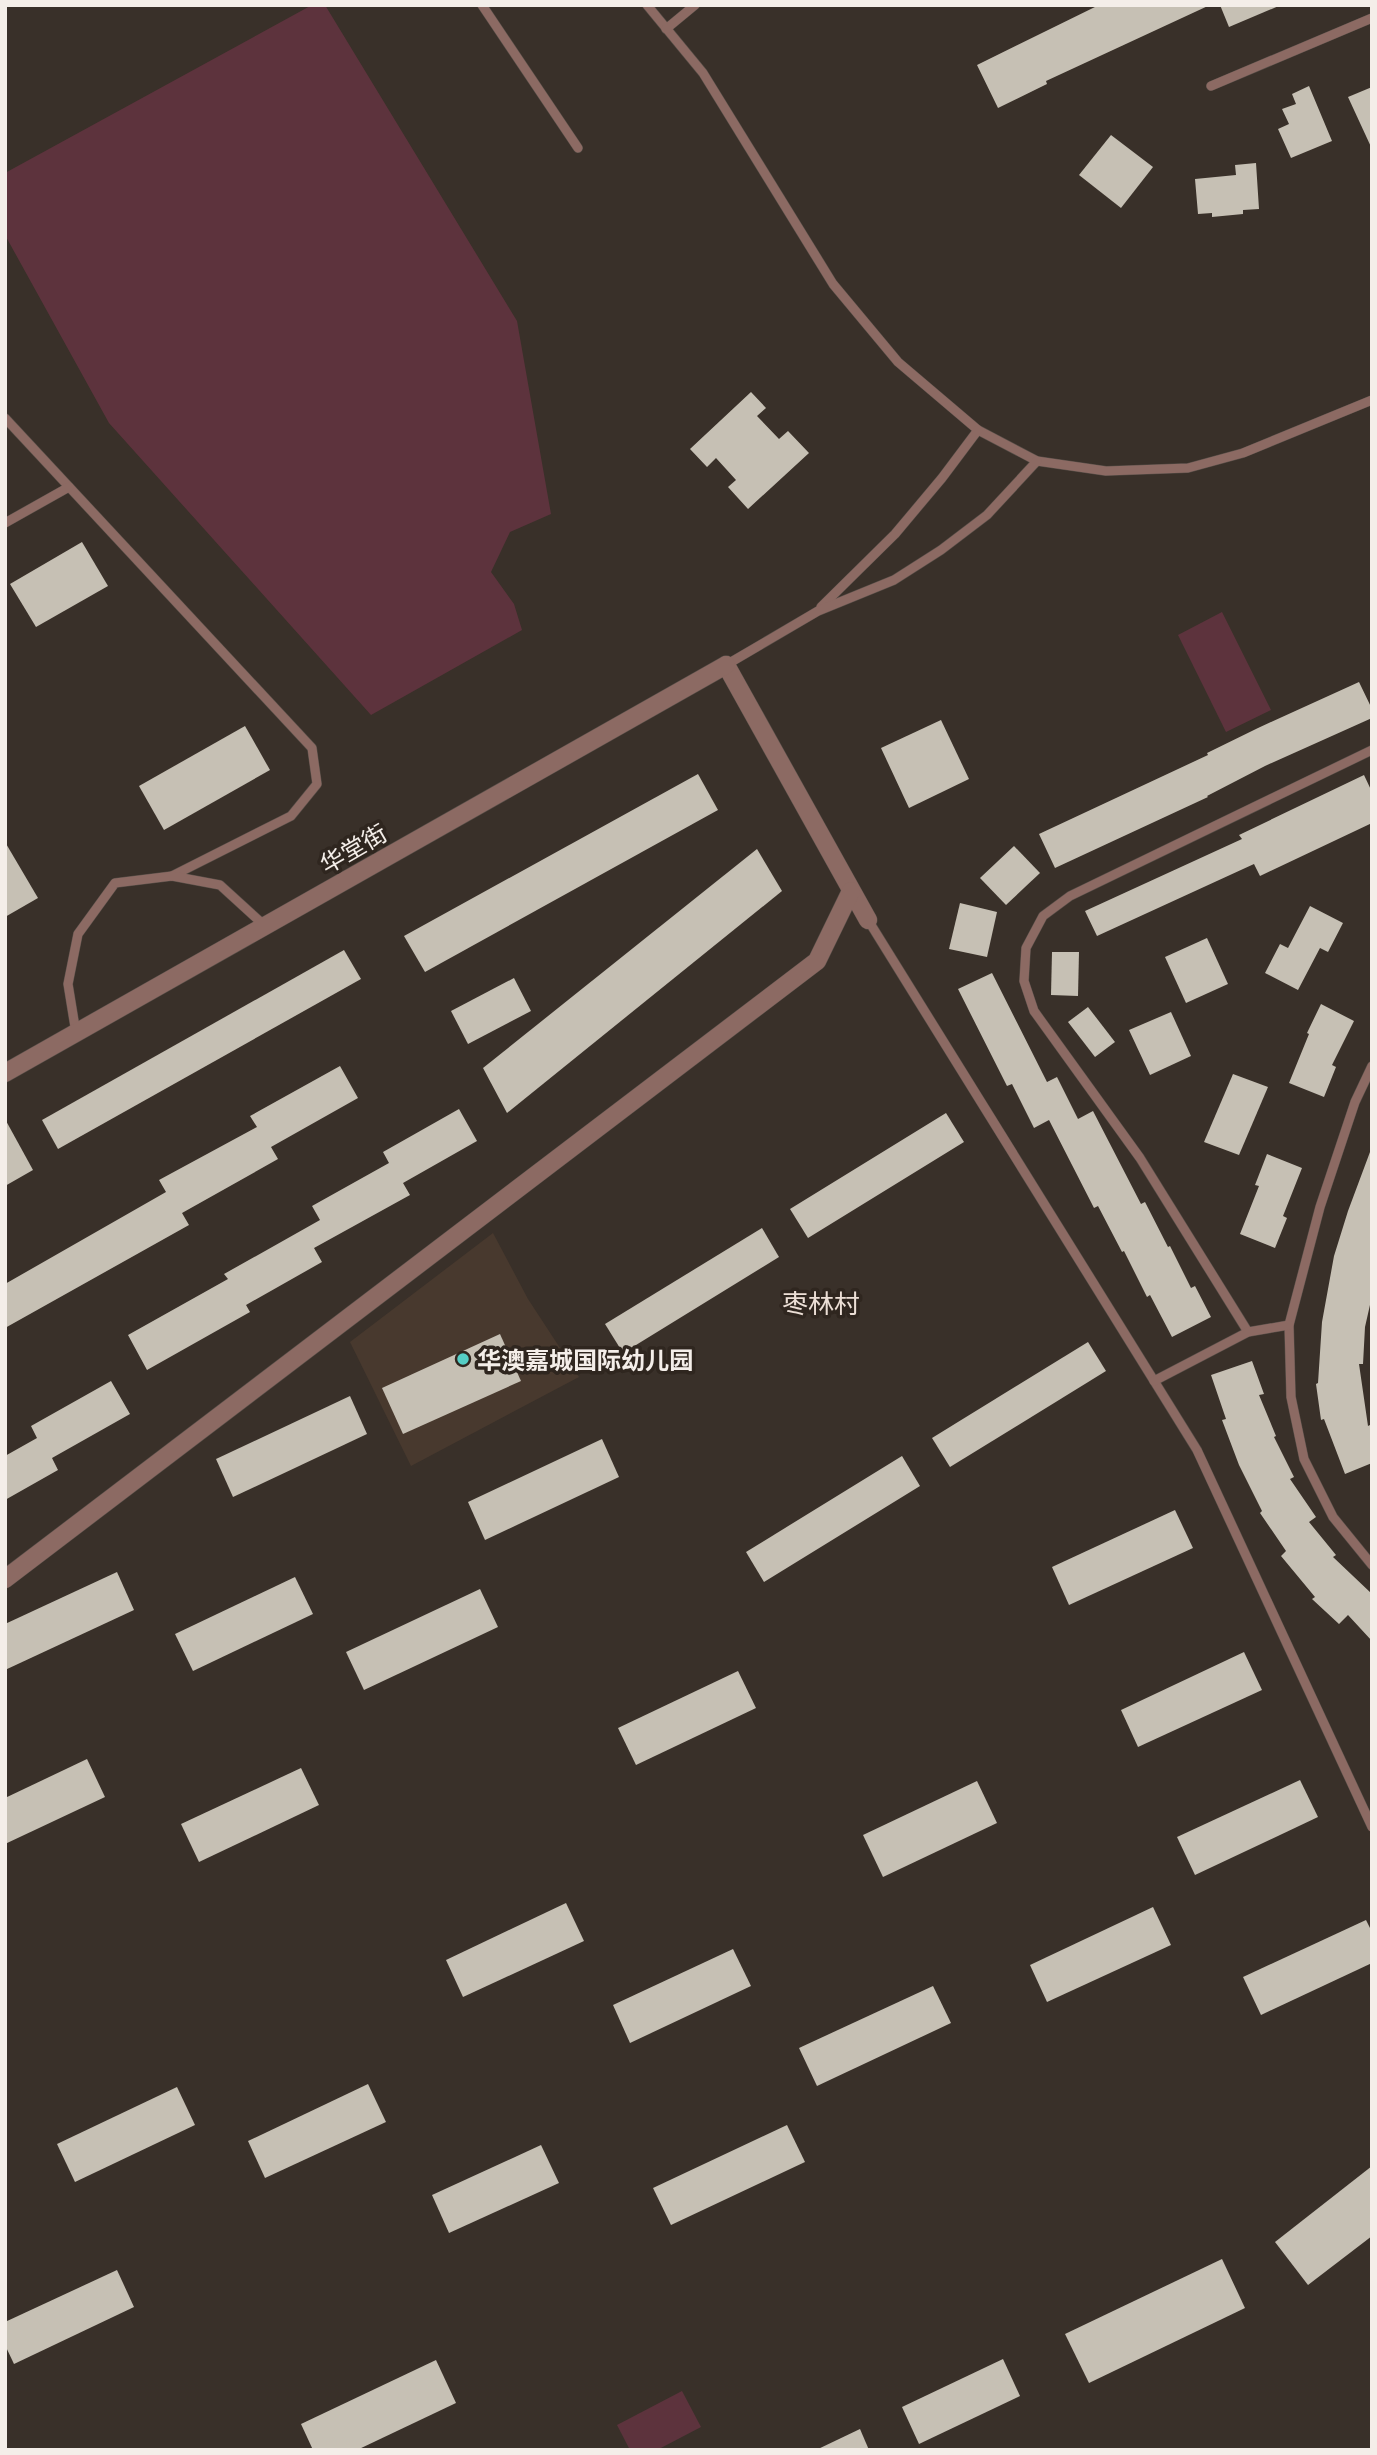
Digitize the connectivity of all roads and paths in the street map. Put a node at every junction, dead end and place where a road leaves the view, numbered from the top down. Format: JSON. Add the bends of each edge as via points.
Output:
{"nodes":[{"id":1,"x":482,"y":5,"type":"edge"},
{"id":2,"x":647,"y":5,"type":"edge"},
{"id":3,"x":695,"y":5,"type":"edge"},
{"id":4,"x":1372,"y":18,"type":"edge"},
{"id":5,"x":666,"y":29,"type":"junction"},
{"id":6,"x":1211,"y":86,"type":"dead end"},
{"id":7,"x":578,"y":148,"type":"dead end"},
{"id":8,"x":1372,"y":400,"type":"edge"},
{"id":9,"x":5,"y":418,"type":"edge"},
{"id":10,"x":978,"y":430,"type":"junction"},
{"id":11,"x":1037,"y":461,"type":"junction"},
{"id":12,"x":69,"y":487,"type":"junction"},
{"id":13,"x":5,"y":523,"type":"edge"},
{"id":14,"x":818,"y":611,"type":"junction"},
{"id":15,"x":726,"y":665,"type":"junction"},
{"id":16,"x":1372,"y":750,"type":"edge"},
{"id":17,"x":172,"y":876,"type":"junction"},
{"id":18,"x":851,"y":891,"type":"junction"},
{"id":19,"x":868,"y":920,"type":"joint"},
{"id":20,"x":265,"y":926,"type":"junction"},
{"id":21,"x":76,"y":1033,"type":"junction"},
{"id":22,"x":1372,"y":1066,"type":"edge"},
{"id":23,"x":5,"y":1073,"type":"edge"},
{"id":24,"x":1289,"y":1325,"type":"junction"},
{"id":25,"x":1248,"y":1332,"type":"junction"},
{"id":26,"x":1154,"y":1381,"type":"junction"},
{"id":27,"x":1372,"y":1565,"type":"edge"},
{"id":28,"x":5,"y":1578,"type":"edge"},
{"id":29,"x":1372,"y":1827,"type":"edge"}],
"edges":[{"from":1,"to":7,"type":"lane"},
{"from":2,"to":5,"type":"lane"},
{"from":3,"to":5,"type":"lane"},
{"from":4,"to":6,"type":"lane"},
{"from":5,"to":10,"type":"lane","via":[[703,74],[833,284],[898,362]]},
{"from":8,"to":11,"type":"lane","via":[[1243,453],[1188,468],[1106,471]]},
{"from":9,"to":12,"type":"lane"},
{"from":10,"to":11,"type":"lane"},
{"from":10,"to":14,"type":"lane","via":[[895,534]]},
{"from":11,"to":14,"type":"lane","via":[[987,515],[941,550],[894,580]]},
{"from":12,"to":13,"type":"lane"},
{"from":12,"to":17,"type":"lane","via":[[312,748],[317,784],[290,816]]},
{"from":14,"to":15,"type":"lane"},
{"from":15,"to":18,"type":"street"},
{"from":15,"to":20,"type":"street","name":"华堂街"},
{"from":16,"to":25,"type":"lane","via":[[1070,896],[1043,916],[1026,948],[1024,981],[1034,1011],[1140,1158]]},
{"from":17,"to":20,"type":"lane","via":[[220,885]]},
{"from":17,"to":21,"type":"lane","via":[[115,883],[78,934],[68,984]]},
{"from":18,"to":19,"type":"street"},
{"from":18,"to":28,"type":"street","via":[[817,961]]},
{"from":19,"to":26,"type":"lane"},
{"from":20,"to":21,"type":"street","name":"华堂街"},
{"from":21,"to":23,"type":"street","name":"华堂街"},
{"from":22,"to":24,"type":"lane","via":[[1320,1207]]},
{"from":24,"to":25,"type":"lane"},
{"from":24,"to":27,"type":"lane","via":[[1291,1397],[1304,1459],[1333,1517]]},
{"from":25,"to":26,"type":"lane"},
{"from":26,"to":29,"type":"lane","via":[[1197,1450]]}]}
